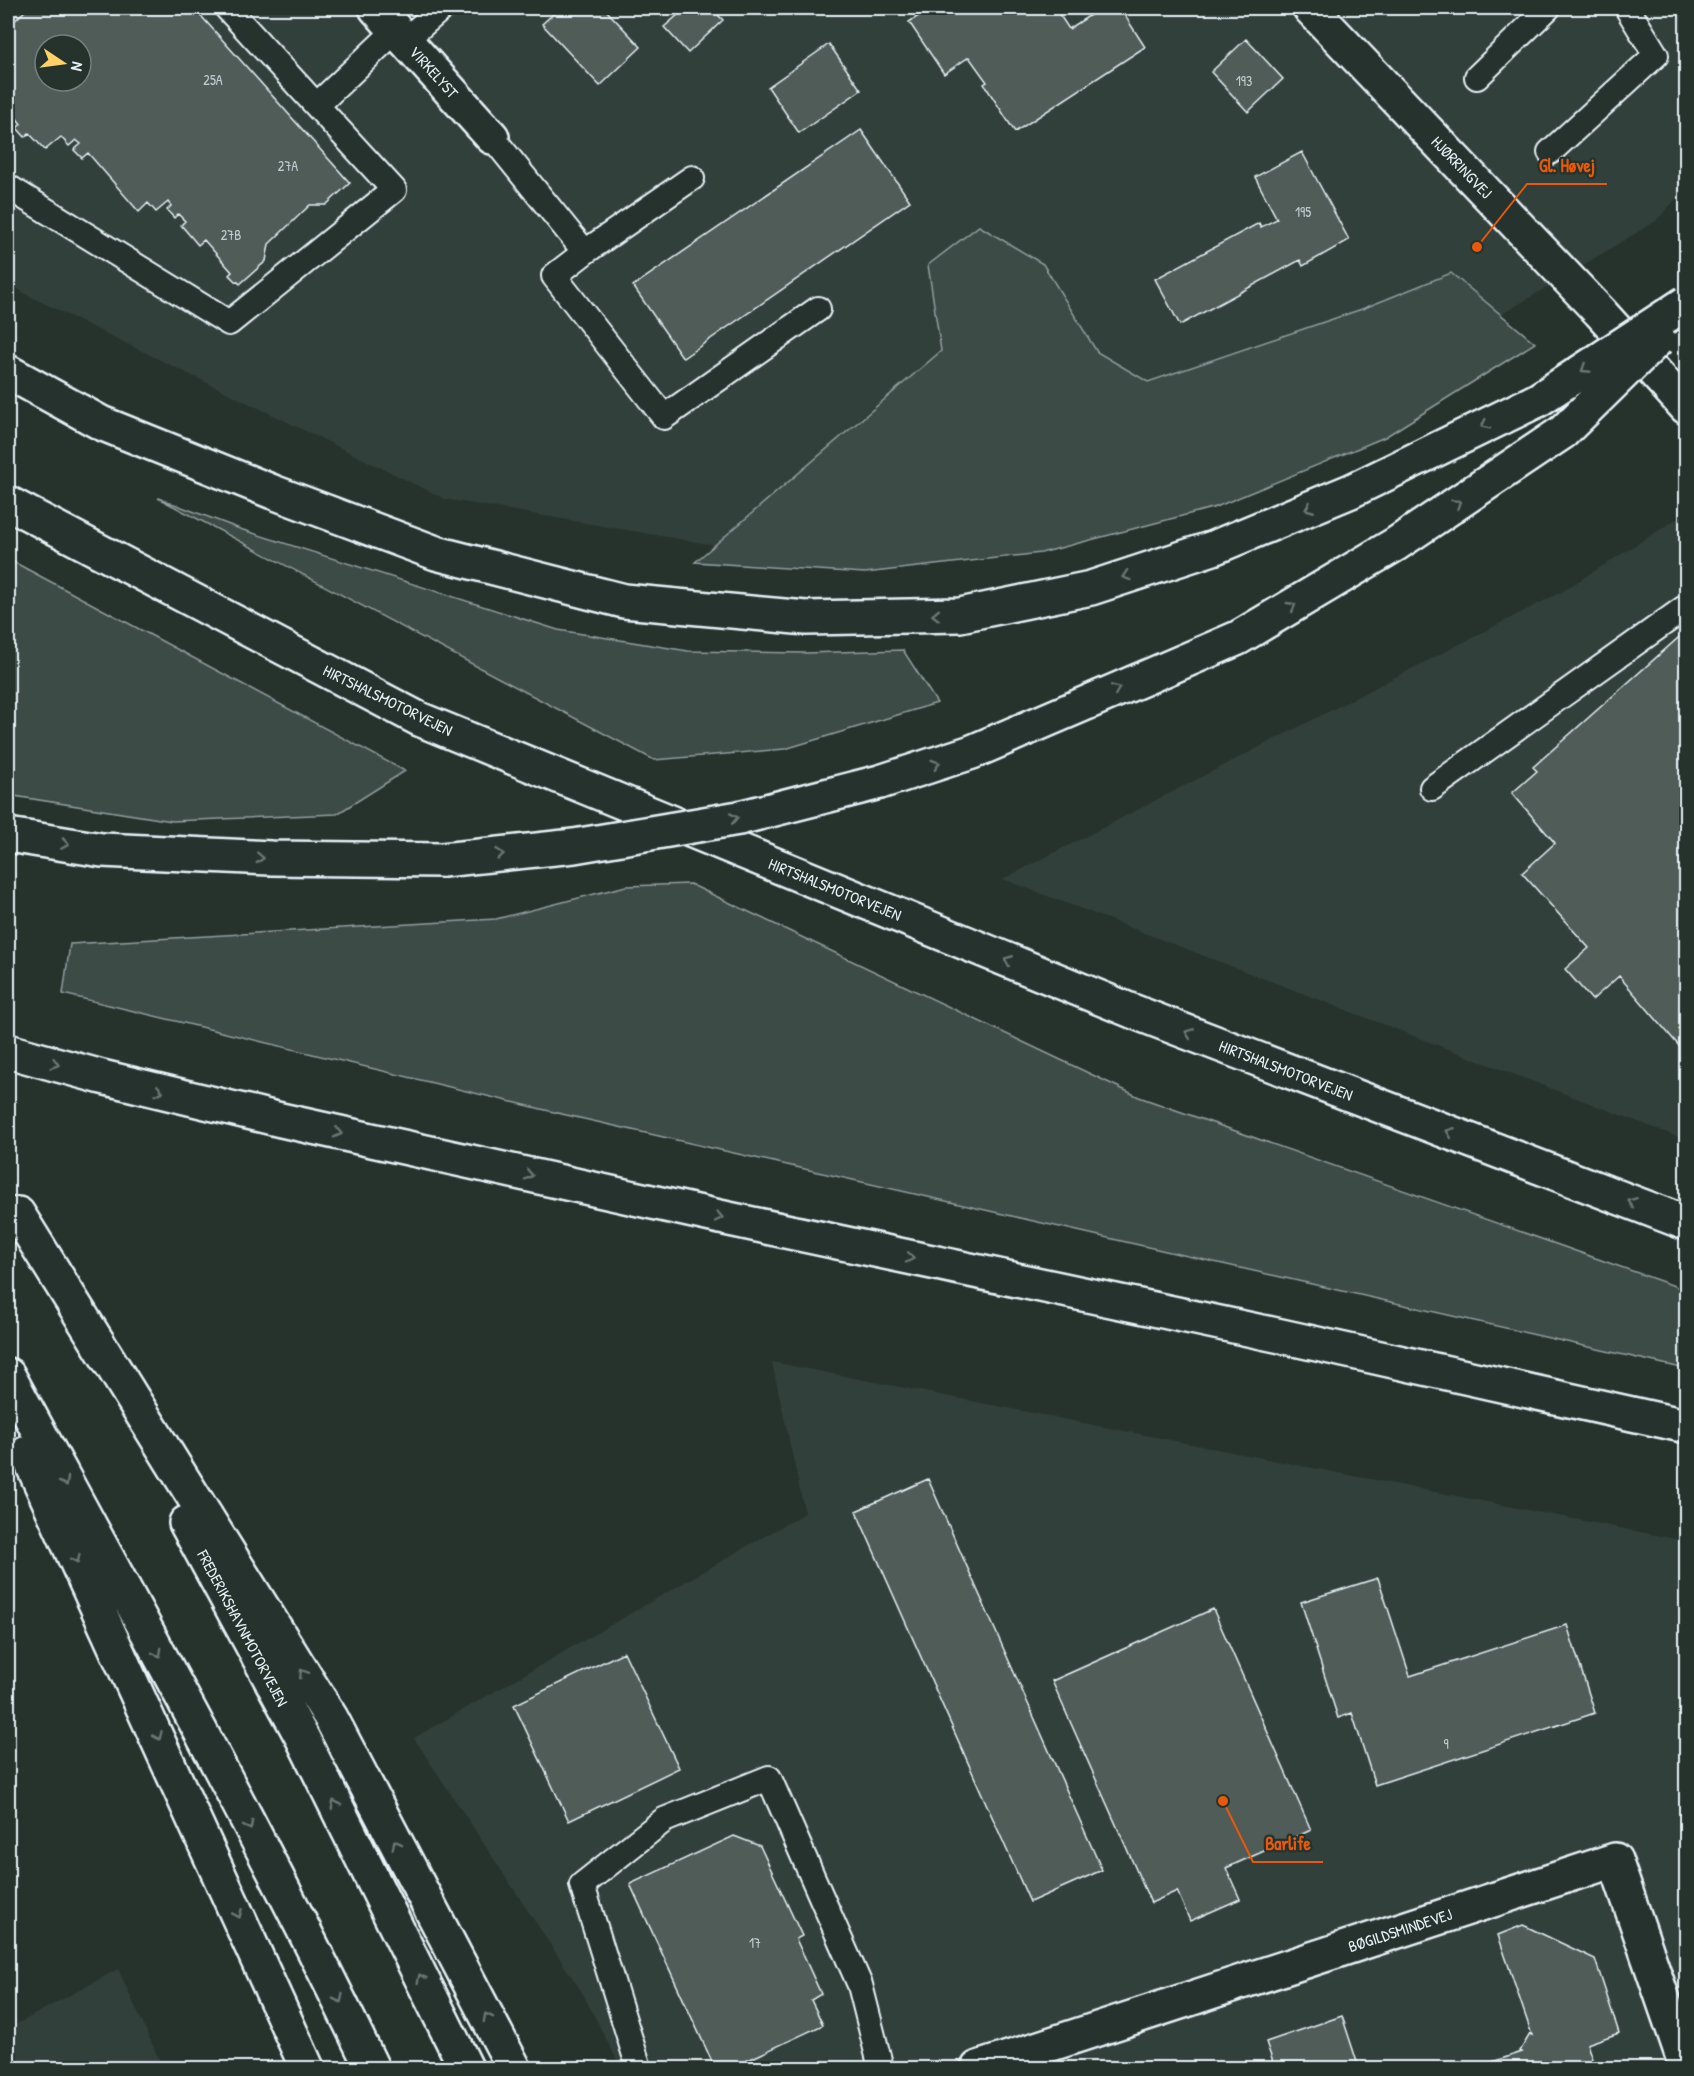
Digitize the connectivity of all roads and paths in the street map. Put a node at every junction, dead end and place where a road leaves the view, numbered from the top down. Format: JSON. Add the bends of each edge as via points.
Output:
{"nodes":[{"id":1,"x":227,"y":8,"type":"edge"},
{"id":2,"x":442,"y":8,"type":"edge"},
{"id":3,"x":1310,"y":8,"type":"edge"},
{"id":4,"x":1548,"y":8,"type":"edge"},
{"id":5,"x":1627,"y":8,"type":"edge"},
{"id":6,"x":392,"y":26,"type":"edge"},
{"id":7,"x":1477,"y":77,"type":"dead end"},
{"id":8,"x":317,"y":105,"type":"junction"},
{"id":9,"x":492,"y":137,"type":"joint"},
{"id":10,"x":1550,"y":152,"type":"dead end"},
{"id":11,"x":692,"y":178,"type":"dead end"},
{"id":12,"x":8,"y":187,"type":"edge"},
{"id":13,"x":585,"y":252,"type":"junction"},
{"id":14,"x":1686,"y":303,"type":"edge"},
{"id":15,"x":818,"y":309,"type":"dead end"},
{"id":16,"x":1686,"y":312,"type":"edge"},
{"id":17,"x":8,"y":372,"type":"edge"},
{"id":18,"x":1686,"y":407,"type":"edge"},
{"id":19,"x":8,"y":502,"type":"edge"},
{"id":20,"x":1686,"y":607,"type":"edge"},
{"id":21,"x":1432,"y":788,"type":"dead end"},
{"id":22,"x":8,"y":835,"type":"edge"},
{"id":23,"x":8,"y":1051,"type":"edge"},
{"id":24,"x":13,"y":1204,"type":"edge"},
{"id":25,"x":1686,"y":1223,"type":"edge"},
{"id":26,"x":8,"y":1375,"type":"edge"},
{"id":27,"x":8,"y":1411,"type":"edge"},
{"id":28,"x":1686,"y":1426,"type":"edge"},
{"id":29,"x":1686,"y":2066,"type":"edge"},
{"id":30,"x":307,"y":2068,"type":"edge"},
{"id":31,"x":372,"y":2068,"type":"edge"},
{"id":32,"x":466,"y":2068,"type":"edge"},
{"id":33,"x":514,"y":2068,"type":"edge"},
{"id":34,"x":639,"y":2068,"type":"edge"},
{"id":35,"x":881,"y":2068,"type":"edge"},
{"id":36,"x":978,"y":2068,"type":"edge"}],
"edges":[{"from":1,"to":8,"type":"lane"},
{"from":2,"to":6,"type":"lane"},
{"from":3,"to":18,"type":"main road","name":"HJØRRINGVEJ"},
{"from":4,"to":7,"type":"lane"},
{"from":5,"to":10,"type":"lane","via":[[1656,55]]},
{"from":6,"to":8,"type":"lane"},
{"from":6,"to":9,"type":"main road","name":"VIRKELYST"},
{"from":8,"to":12,"type":"lane","via":[[394,190],[229,323]]},
{"from":9,"to":13,"type":"lane"},
{"from":11,"to":13,"type":"lane"},
{"from":13,"to":15,"type":"lane","via":[[554,276],[664,417]]},
{"from":14,"to":17,"type":"main road","one_way":true,"bridge":true,"via":[[1538,400],[1351,491],[1213,548],[1091,588],[960,615],[806,618],[624,601],[436,553],[101,423]]},
{"from":22,"to":16,"type":"main road","one_way":true,"bridge":true,"via":[[102,850],[442,860],[574,846],[739,818],[880,782],[972,752],[1238,638],[1396,544],[1563,432]]},
{"from":25,"to":19,"type":"main road","name":"HIRTSHALSMOTORVEJEN","one_way":true,"via":[[1132,1011],[419,719]]},
{"from":20,"to":21,"type":"lane"},
{"from":23,"to":28,"type":"main road","one_way":true,"via":[[281,1120]]},
{"from":32,"to":24,"type":"main road","name":"FREDERIKSHAVNMOTORVEJEN","one_way":true,"via":[[303,1739]]},
{"from":33,"to":24,"type":"main road","one_way":true,"via":[[331,1718]]},
{"from":26,"to":31,"type":"main road","one_way":true,"via":[[315,1951]]},
{"from":27,"to":30,"type":"main road","one_way":true},
{"from":29,"to":36,"type":"main road","name":"BØGILDSMINDEVEJ","via":[[1615,1860]]},
{"from":34,"to":35,"type":"lane","via":[[582,1885],[664,1820],[769,1778],[860,1985]]}]}
